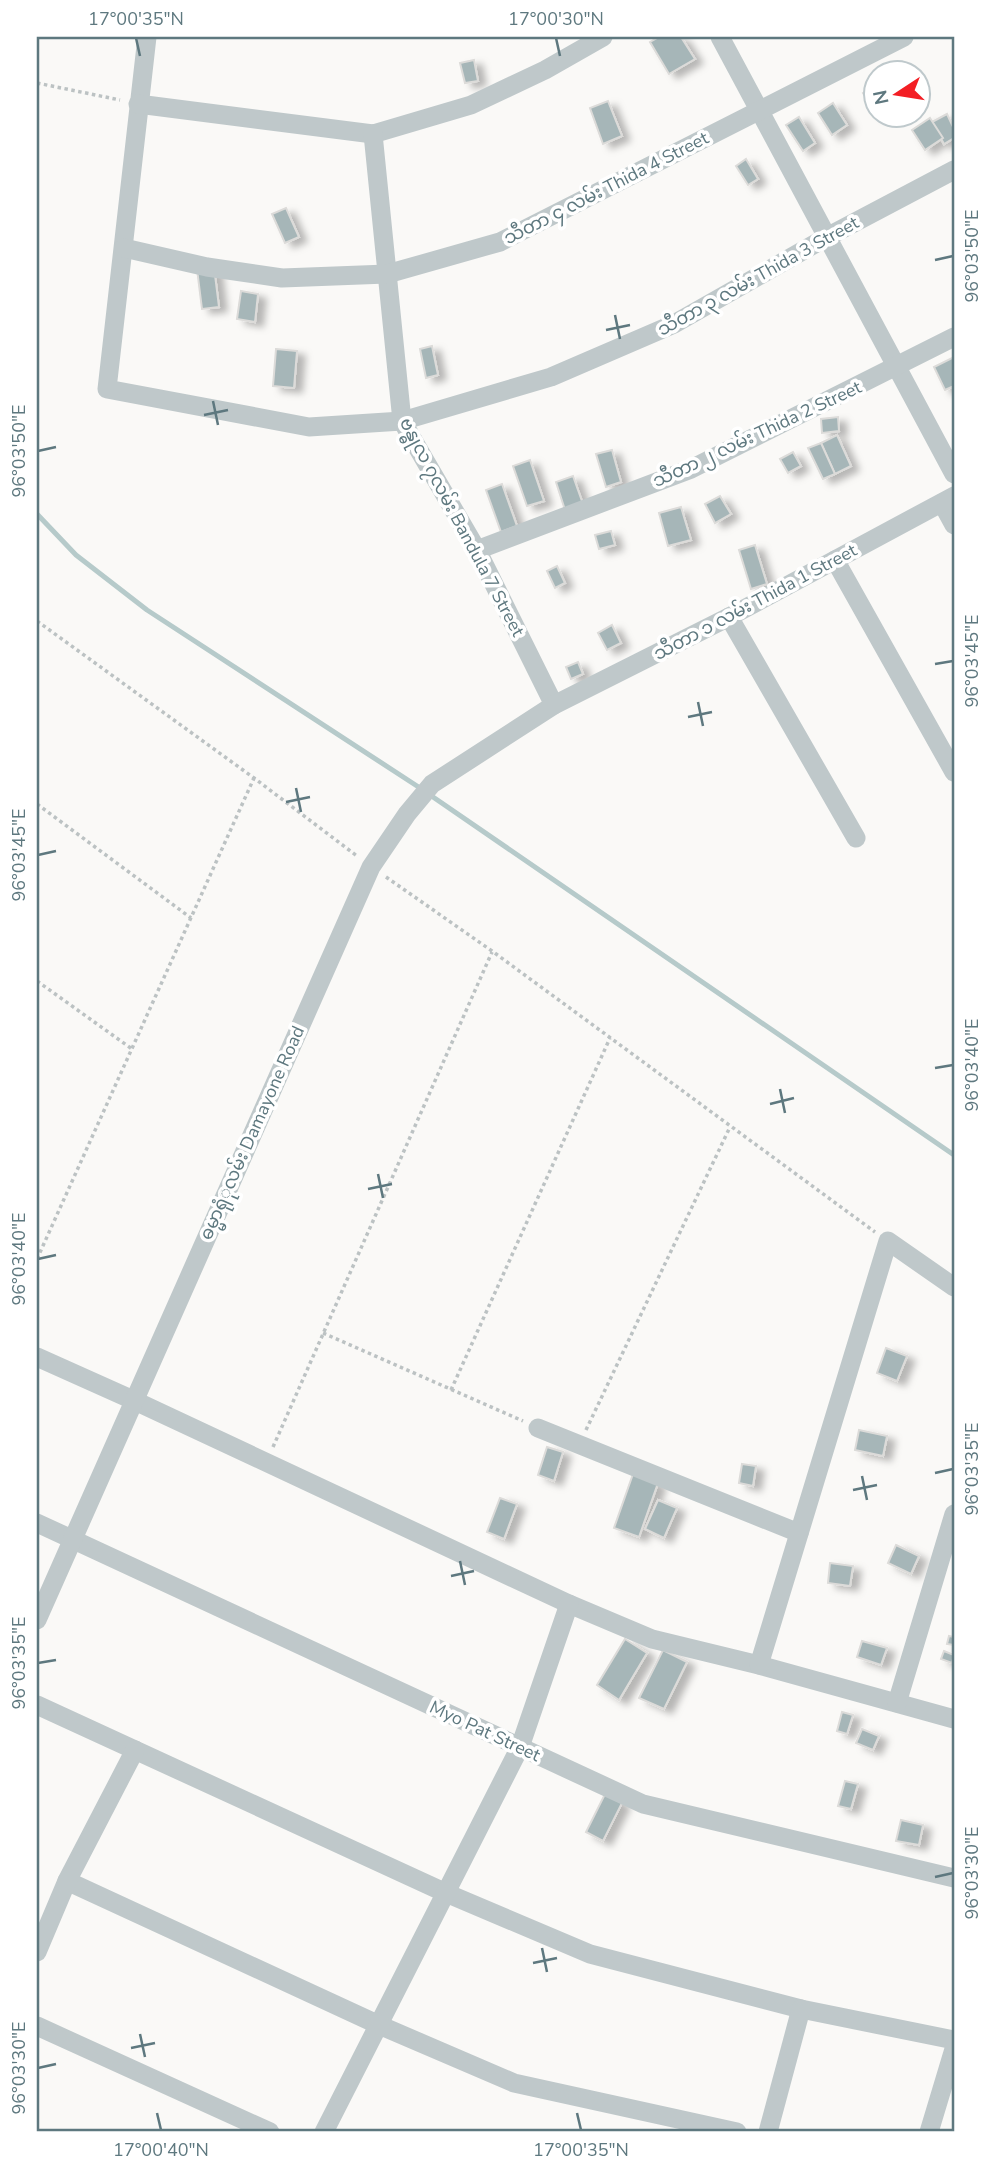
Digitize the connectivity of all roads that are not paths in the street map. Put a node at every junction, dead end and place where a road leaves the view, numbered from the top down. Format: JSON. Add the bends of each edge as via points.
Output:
{"nodes":[{"id":1,"x":147,"y":37,"type":"edge"},
{"id":2,"x":603,"y":37,"type":"edge"},
{"id":3,"x":720,"y":37,"type":"edge"},
{"id":4,"x":904,"y":37,"type":"edge"},
{"id":5,"x":138,"y":104,"type":"junction"},
{"id":6,"x":759,"y":110,"type":"junction"},
{"id":7,"x":373,"y":134,"type":"junction"},
{"id":8,"x":954,"y":170,"type":"edge"},
{"id":9,"x":827,"y":237,"type":"junction"},
{"id":10,"x":124,"y":248,"type":"junction"},
{"id":11,"x":387,"y":274,"type":"junction"},
{"id":12,"x":954,"y":337,"type":"edge"},
{"id":13,"x":897,"y":367,"type":"junction"},
{"id":14,"x":402,"y":421,"type":"junction"},
{"id":15,"x":954,"y":474,"type":"edge"},
{"id":16,"x":948,"y":500,"type":"edge"},
{"id":17,"x":954,"y":525,"type":"edge"},
{"id":18,"x":477,"y":550,"type":"junction"},
{"id":19,"x":835,"y":560,"type":"junction"},
{"id":20,"x":730,"y":617,"type":"junction"},
{"id":21,"x":554,"y":705,"type":"junction"},
{"id":22,"x":954,"y":772,"type":"edge"},
{"id":23,"x":432,"y":784,"type":"joint"},
{"id":24,"x":856,"y":838,"type":"dead end"},
{"id":25,"x":954,"y":1287,"type":"edge"},
{"id":26,"x":37,"y":1357,"type":"edge"},
{"id":27,"x":133,"y":1400,"type":"junction"},
{"id":28,"x":538,"y":1428,"type":"road end"},
{"id":29,"x":954,"y":1514,"type":"edge"},
{"id":30,"x":37,"y":1523,"type":"edge"},
{"id":31,"x":799,"y":1533,"type":"junction"},
{"id":32,"x":74,"y":1540,"type":"junction"},
{"id":33,"x":569,"y":1604,"type":"junction"},
{"id":34,"x":37,"y":1620,"type":"edge"},
{"id":35,"x":759,"y":1665,"type":"junction"},
{"id":36,"x":897,"y":1703,"type":"junction"},
{"id":37,"x":37,"y":1705,"type":"edge"},
{"id":38,"x":954,"y":1719,"type":"edge"},
{"id":39,"x":520,"y":1747,"type":"junction"},
{"id":40,"x":135,"y":1750,"type":"junction"},
{"id":41,"x":954,"y":1878,"type":"edge"},
{"id":42,"x":67,"y":1881,"type":"junction"},
{"id":43,"x":446,"y":1893,"type":"junction"},
{"id":44,"x":37,"y":1952,"type":"edge"},
{"id":45,"x":801,"y":2009,"type":"junction"},
{"id":46,"x":379,"y":2025,"type":"junction"},
{"id":47,"x":37,"y":2026,"type":"edge"},
{"id":48,"x":954,"y":2040,"type":"edge"},
{"id":49,"x":954,"y":2049,"type":"edge"},
{"id":50,"x":270,"y":2132,"type":"edge"},
{"id":51,"x":324,"y":2132,"type":"edge"},
{"id":52,"x":737,"y":2132,"type":"edge"},
{"id":53,"x":768,"y":2132,"type":"edge"},
{"id":54,"x":929,"y":2132,"type":"edge"}],
"edges":[{"from":1,"to":5,"type":"street"},
{"from":2,"to":7,"type":"street","via":[[471,105]]},
{"from":3,"to":6,"type":"street"},
{"from":4,"to":6,"type":"street","name":"သီတာ ၄ လမ်း Thida 4 Street"},
{"from":5,"to":7,"type":"street"},
{"from":5,"to":10,"type":"street"},
{"from":6,"to":9,"type":"street"},
{"from":6,"to":11,"type":"street","name":"သီတာ ၄ လမ်း Thida 4 Street","via":[[500,243]]},
{"from":7,"to":11,"type":"street","name":"ဗန္ဓုလ ၇လမ်း Bandula 7 Street"},
{"from":8,"to":9,"type":"street","name":"သီတာ ၃ လမ်း Thida 3 Street"},
{"from":9,"to":13,"type":"street"},
{"from":9,"to":14,"type":"street","name":"သီတာ ၃ လမ်း Thida 3 Street","via":[[674,324],[551,377]]},
{"from":10,"to":11,"type":"street","name":"သီတာ ၄ လမ်း Thida 4 Street","via":[[282,278]]},
{"from":10,"to":14,"type":"street","name":"သီတာ ၃ လမ်း Thida 3 Street","via":[[107,388],[309,427]]},
{"from":11,"to":14,"type":"street","name":"ဗန္ဓုလ ၇လမ်း Bandula 7 Street"},
{"from":12,"to":13,"type":"street","name":"သီတာ ၂ လမ်း Thida 2 Street"},
{"from":13,"to":15,"type":"street"},
{"from":13,"to":18,"type":"street","name":"သီတာ ၂ လမ်း Thida 2 Street","via":[[691,469]]},
{"from":14,"to":18,"type":"street","name":"ဗန္ဓုလ ၇လမ်း Bandula 7 Street"},
{"from":16,"to":17,"type":"street"},
{"from":16,"to":19,"type":"street","name":"သီတာ ၁ လမ်း Thida 1 Street"},
{"from":18,"to":21,"type":"street","name":"ဗန္ဓုလ ၇လမ်း Bandula 7 Street"},
{"from":19,"to":20,"type":"street","name":"သီတာ ၁ လမ်း Thida 1 Street"},
{"from":19,"to":22,"type":"street"},
{"from":20,"to":21,"type":"street","name":"သီတာ ၁ လမ်း Thida 1 Street"},
{"from":20,"to":24,"type":"street"},
{"from":21,"to":23,"type":"street","name":"သီတာ ၁ လမ်း Thida 1 Street"},
{"from":23,"to":27,"type":"street","name":"ဓမ္မာရုံုလမ်း Damayone Road","via":[[372,867]]},
{"from":25,"to":31,"type":"street","via":[[888,1241]]},
{"from":26,"to":27,"type":"street"},
{"from":27,"to":32,"type":"street","name":"ဓမ္မာရုံုလမ်း Damayone Road"},
{"from":27,"to":33,"type":"street"},
{"from":28,"to":31,"type":"street"},
{"from":29,"to":36,"type":"street"},
{"from":30,"to":32,"type":"street","name":"Myo Pat Street"},
{"from":31,"to":35,"type":"street"},
{"from":32,"to":34,"type":"street","name":"ဓမ္မာရုံုလမ်း Damayone Road"},
{"from":32,"to":39,"type":"street","name":"Myo Pat Street"},
{"from":33,"to":35,"type":"street","via":[[652,1639]]},
{"from":33,"to":39,"type":"street"},
{"from":35,"to":36,"type":"street"},
{"from":36,"to":38,"type":"street"},
{"from":37,"to":40,"type":"street"},
{"from":39,"to":41,"type":"street","name":"Myo Pat Street","via":[[643,1804]]},
{"from":39,"to":43,"type":"street"},
{"from":40,"to":42,"type":"street"},
{"from":40,"to":43,"type":"street"},
{"from":42,"to":44,"type":"street"},
{"from":42,"to":46,"type":"street"},
{"from":43,"to":45,"type":"street","via":[[590,1954]]},
{"from":43,"to":46,"type":"street"},
{"from":45,"to":48,"type":"street"},
{"from":45,"to":53,"type":"street"},
{"from":46,"to":51,"type":"street"},
{"from":46,"to":52,"type":"street","via":[[514,2082]]},
{"from":47,"to":50,"type":"street"},
{"from":49,"to":54,"type":"street"}]}
